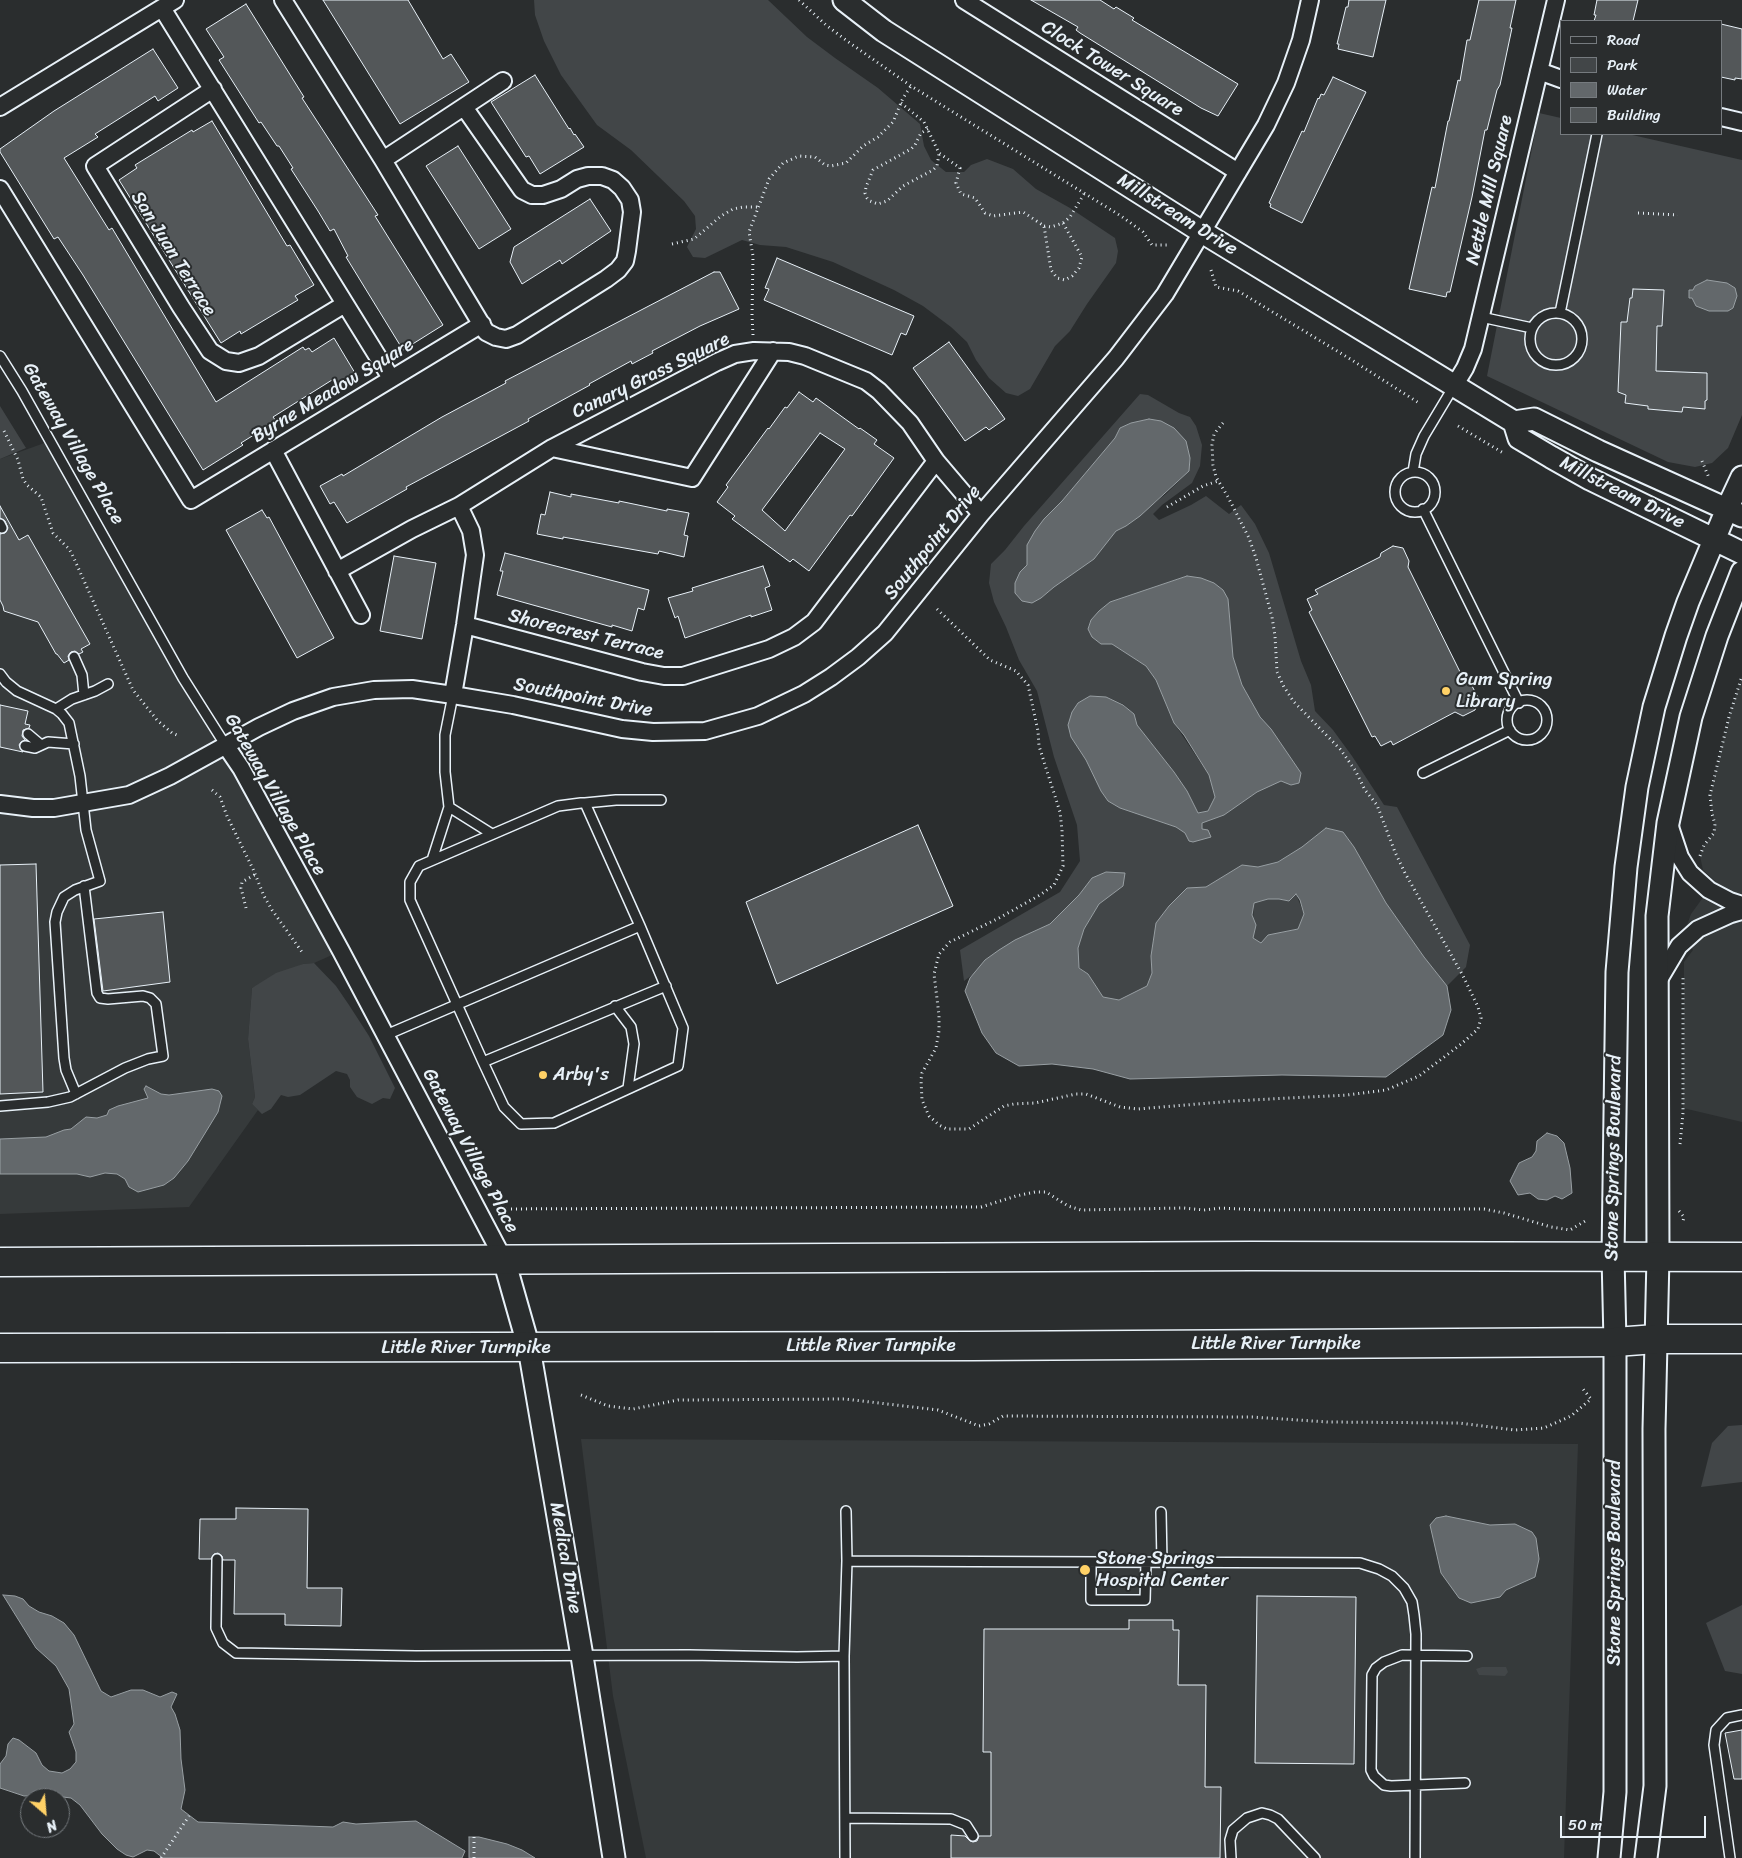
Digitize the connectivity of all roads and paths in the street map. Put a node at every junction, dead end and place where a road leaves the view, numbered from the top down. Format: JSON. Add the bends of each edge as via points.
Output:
{"nodes":[{"id":1,"x":283,"y":0,"type":"edge"},
{"id":2,"x":799,"y":0,"type":"edge"},
{"id":3,"x":844,"y":0,"type":"edge"},
{"id":4,"x":964,"y":0,"type":"edge"},
{"id":5,"x":1310,"y":0,"type":"edge"},
{"id":6,"x":1556,"y":0,"type":"edge"},
{"id":7,"x":169,"y":4,"type":"edge"},
{"id":8,"x":1539,"y":71,"type":"junction"},
{"id":9,"x":1560,"y":79,"type":"edge"},
{"id":10,"x":503,"y":81,"type":"dead end"},
{"id":11,"x":911,"y":86,"type":"junction"},
{"id":12,"x":213,"y":89,"type":"junction"},
{"id":13,"x":901,"y":104,"type":"junction"},
{"id":14,"x":0,"y":107,"type":"edge"},
{"id":15,"x":464,"y":107,"type":"junction"},
{"id":16,"x":1722,"y":117,"type":"edge"},
{"id":17,"x":1742,"y":122,"type":"edge"},
{"id":18,"x":928,"y":129,"type":"junction"},
{"id":19,"x":1597,"y":135,"type":"edge"},
{"id":20,"x":939,"y":153,"type":"junction"},
{"id":21,"x":383,"y":160,"type":"junction"},
{"id":22,"x":1238,"y":172,"type":"junction"},
{"id":23,"x":0,"y":189,"type":"edge"},
{"id":24,"x":1084,"y":194,"type":"junction"},
{"id":25,"x":759,"y":207,"type":"junction"},
{"id":26,"x":1638,"y":213,"type":"dead end"},
{"id":27,"x":1678,"y":215,"type":"dead end"},
{"id":28,"x":1063,"y":223,"type":"junction"},
{"id":29,"x":1044,"y":226,"type":"junction"},
{"id":30,"x":1202,"y":232,"type":"junction"},
{"id":31,"x":672,"y":244,"type":"dead end"},
{"id":32,"x":1167,"y":245,"type":"dead end"},
{"id":33,"x":1211,"y":270,"type":"dead end"},
{"id":34,"x":345,"y":304,"type":"junction"},
{"id":35,"x":1560,"y":313,"type":"junction"},
{"id":36,"x":1481,"y":317,"type":"junction"},
{"id":37,"x":482,"y":324,"type":"junction"},
{"id":38,"x":1532,"y":328,"type":"junction"},
{"id":39,"x":754,"y":351,"type":"junction"},
{"id":40,"x":773,"y":351,"type":"junction"},
{"id":41,"x":0,"y":356,"type":"edge"},
{"id":42,"x":391,"y":378,"type":"junction"},
{"id":43,"x":1454,"y":386,"type":"junction"},
{"id":44,"x":1419,"y":403,"type":"dead end"},
{"id":45,"x":1514,"y":422,"type":"junction"},
{"id":46,"x":1223,"y":423,"type":"dead end"},
{"id":47,"x":4,"y":432,"type":"dead end"},
{"id":48,"x":552,"y":448,"type":"junction"},
{"id":49,"x":273,"y":450,"type":"junction"},
{"id":50,"x":936,"y":461,"type":"junction"},
{"id":51,"x":1702,"y":461,"type":"dead end"},
{"id":52,"x":1413,"y":472,"type":"junction"},
{"id":53,"x":1709,"y":478,"type":"dead end"},
{"id":54,"x":1742,"y":478,"type":"edge"},
{"id":55,"x":1218,"y":481,"type":"junction"},
{"id":56,"x":459,"y":506,"type":"junction"},
{"id":57,"x":1167,"y":507,"type":"dead end"},
{"id":58,"x":1423,"y":509,"type":"junction"},
{"id":59,"x":1734,"y":512,"type":"edge"},
{"id":60,"x":981,"y":514,"type":"junction"},
{"id":61,"x":1714,"y":539,"type":"junction"},
{"id":62,"x":1742,"y":553,"type":"edge"},
{"id":63,"x":337,"y":571,"type":"junction"},
{"id":64,"x":1742,"y":572,"type":"edge"},
{"id":65,"x":937,"y":609,"type":"dead end"},
{"id":66,"x":361,"y":615,"type":"dead end"},
{"id":67,"x":465,"y":625,"type":"junction"},
{"id":68,"x":74,"y":657,"type":"dead end"},
{"id":69,"x":0,"y":674,"type":"edge"},
{"id":70,"x":108,"y":684,"type":"dead end"},
{"id":71,"x":84,"y":695,"type":"junction"},
{"id":72,"x":453,"y":695,"type":"junction"},
{"id":73,"x":1518,"y":703,"type":"junction"},
{"id":74,"x":56,"y":709,"type":"junction"},
{"id":75,"x":1510,"y":730,"type":"junction"},
{"id":76,"x":28,"y":734,"type":"dead end"},
{"id":77,"x":179,"y":736,"type":"dead end"},
{"id":78,"x":74,"y":744,"type":"junction"},
{"id":79,"x":41,"y":745,"type":"junction"},
{"id":80,"x":25,"y":746,"type":"dead end"},
{"id":81,"x":226,"y":746,"type":"junction"},
{"id":82,"x":1423,"y":773,"type":"dead end"},
{"id":83,"x":212,"y":790,"type":"dead end"},
{"id":84,"x":661,"y":800,"type":"dead end"},
{"id":85,"x":585,"y":803,"type":"junction"},
{"id":86,"x":0,"y":804,"type":"edge"},
{"id":87,"x":84,"y":804,"type":"junction"},
{"id":88,"x":449,"y":807,"type":"junction"},
{"id":89,"x":1668,"y":823,"type":"junction"},
{"id":90,"x":492,"y":834,"type":"junction"},
{"id":91,"x":432,"y":860,"type":"junction"},
{"id":92,"x":256,"y":874,"type":"junction"},
{"id":93,"x":84,"y":886,"type":"junction"},
{"id":94,"x":1742,"y":905,"type":"edge"},
{"id":95,"x":246,"y":908,"type":"dead end"},
{"id":96,"x":1742,"y":911,"type":"edge"},
{"id":97,"x":640,"y":926,"type":"junction"},
{"id":98,"x":302,"y":952,"type":"dead end"},
{"id":99,"x":1658,"y":983,"type":"junction"},
{"id":100,"x":666,"y":986,"type":"junction"},
{"id":101,"x":458,"y":1005,"type":"junction"},
{"id":102,"x":615,"y":1006,"type":"junction"},
{"id":103,"x":386,"y":1035,"type":"junction"},
{"id":104,"x":483,"y":1062,"type":"junction"},
{"id":105,"x":628,"y":1088,"type":"junction"},
{"id":106,"x":76,"y":1094,"type":"junction"},
{"id":107,"x":0,"y":1106,"type":"edge"},
{"id":108,"x":479,"y":1210,"type":"junction"},
{"id":109,"x":1587,"y":1220,"type":"dead end"},
{"id":110,"x":1613,"y":1256,"type":"junction"},
{"id":111,"x":1658,"y":1257,"type":"junction"},
{"id":112,"x":1742,"y":1257,"type":"edge"},
{"id":113,"x":504,"y":1260,"type":"junction"},
{"id":114,"x":0,"y":1262,"type":"edge"},
{"id":115,"x":1656,"y":1339,"type":"junction"},
{"id":116,"x":1742,"y":1339,"type":"edge"},
{"id":117,"x":1615,"y":1342,"type":"junction"},
{"id":118,"x":0,"y":1348,"type":"edge"},
{"id":119,"x":529,"y":1348,"type":"junction"},
{"id":120,"x":1583,"y":1388,"type":"dead end"},
{"id":121,"x":581,"y":1395,"type":"dead end"},
{"id":122,"x":846,"y":1511,"type":"dead end"},
{"id":123,"x":1161,"y":1512,"type":"dead end"},
{"id":124,"x":216,"y":1559,"type":"dead end"},
{"id":125,"x":847,"y":1561,"type":"junction"},
{"id":126,"x":1090,"y":1562,"type":"junction"},
{"id":127,"x":1146,"y":1562,"type":"junction"},
{"id":128,"x":1162,"y":1562,"type":"junction"},
{"id":129,"x":582,"y":1656,"type":"junction"},
{"id":130,"x":844,"y":1656,"type":"junction"},
{"id":131,"x":1416,"y":1656,"type":"junction"},
{"id":132,"x":1467,"y":1656,"type":"dead end"},
{"id":133,"x":1742,"y":1716,"type":"edge"},
{"id":134,"x":1465,"y":1783,"type":"dead end"},
{"id":135,"x":1414,"y":1786,"type":"junction"},
{"id":136,"x":189,"y":1816,"type":"dead end"},
{"id":137,"x":846,"y":1818,"type":"junction"},
{"id":138,"x":474,"y":1835,"type":"dead end"},
{"id":139,"x":973,"y":1836,"type":"dead end"},
{"id":140,"x":161,"y":1857,"type":"edge"},
{"id":141,"x":474,"y":1858,"type":"edge"},
{"id":142,"x":614,"y":1858,"type":"edge"},
{"id":143,"x":845,"y":1858,"type":"edge"},
{"id":144,"x":1231,"y":1858,"type":"edge"},
{"id":145,"x":1315,"y":1858,"type":"edge"},
{"id":146,"x":1415,"y":1858,"type":"edge"},
{"id":147,"x":1609,"y":1858,"type":"edge"},
{"id":148,"x":1646,"y":1858,"type":"edge"},
{"id":149,"x":1730,"y":1858,"type":"edge"}],
"edges":[{"from":1,"to":21,"type":"street"},
{"from":2,"to":11,"type":"path","via":[[847,42]]},
{"from":3,"to":30,"type":"street","name":"Millstream Drive","via":[[884,31]]},
{"from":4,"to":22,"type":"street","name":"Clock Tower Square"},
{"from":5,"to":22,"type":"street","name":"Southpoint Drive","via":[[1286,83]]},
{"from":6,"to":8,"type":"street","name":"Nettle Mill Square"},
{"from":7,"to":12,"type":"street"},
{"from":7,"to":14,"type":"street"},
{"from":8,"to":9,"type":"street"},
{"from":8,"to":36,"type":"street","name":"Nettle Mill Square"},
{"from":10,"to":15,"type":"street"},
{"from":11,"to":13,"type":"path"},
{"from":11,"to":24,"type":"path"},
{"from":12,"to":34,"type":"street"},
{"from":12,"to":34,"type":"street","name":"San Juan Terrace","via":[[95,166],[181,307],[210,352],[226,361],[238,363],[259,356]]},
{"from":13,"to":18,"type":"path","via":[[920,117]]},
{"from":13,"to":25,"type":"path","via":[[893,122],[846,163],[826,165],[815,157],[799,156],[783,163],[769,179]]},
{"from":15,"to":21,"type":"street"},
{"from":15,"to":37,"type":"street","via":[[522,190],[532,195],[543,195],[588,176],[602,176],[622,188],[630,200],[632,212],[625,261],[606,280],[506,339],[486,332]]},
{"from":16,"to":17,"type":"street"},
{"from":18,"to":20,"type":"path"},
{"from":18,"to":20,"type":"path","via":[[921,133],[911,149],[873,170],[865,193],[867,198],[878,204],[887,201],[903,186],[933,170]]},
{"from":19,"to":35,"type":"lane"},
{"from":20,"to":29,"type":"path","via":[[960,168],[956,183],[961,194],[975,198],[985,213],[993,216],[1023,212]]},
{"from":21,"to":37,"type":"street"},
{"from":22,"to":30,"type":"street","name":"Southpoint Drive"},
{"from":23,"to":49,"type":"street","name":"Byrne Meadow Square","via":[[192,500]]},
{"from":24,"to":28,"type":"path"},
{"from":24,"to":32,"type":"path","via":[[1143,232],[1152,245]]},
{"from":25,"to":31,"type":"path","via":[[733,209],[694,239]]},
{"from":25,"to":39,"type":"path","via":[[749,232],[753,256]]},
{"from":26,"to":27,"type":"path"},
{"from":28,"to":29,"type":"path"},
{"from":28,"to":29,"type":"path","via":[[1082,257],[1080,268],[1065,280],[1057,278],[1051,270]]},
{"from":30,"to":43,"type":"street","name":"Millstream Drive"},
{"from":30,"to":60,"type":"street","name":"Southpoint Drive","via":[[1165,294],[1116,358]]},
{"from":33,"to":44,"type":"path","via":[[1216,287],[1238,291]]},
{"from":34,"to":42,"type":"street"},
{"from":35,"to":38,"type":"lane","via":[[1544,316]]},
{"from":35,"to":38,"type":"lane","via":[[1574,320],[1582,334],[1579,350],[1568,361],[1553,364],[1538,358],[1530,344]]},
{"from":36,"to":38,"type":"lane"},
{"from":36,"to":43,"type":"street","name":"Nettle Mill Square","via":[[1466,368]]},
{"from":37,"to":42,"type":"street","name":"Byrne Meadow Square"},
{"from":39,"to":40,"type":"street","name":"Canary Grass Square"},
{"from":39,"to":48,"type":"street","name":"Canary Grass Square","via":[[735,354],[717,362]]},
{"from":40,"to":48,"type":"street","via":[[692,478]]},
{"from":40,"to":50,"type":"street","name":"Canary Grass Square","via":[[805,356],[866,382],[910,423]]},
{"from":41,"to":81,"type":"lane","name":"Gateway Village Place","via":[[183,678]]},
{"from":42,"to":49,"type":"street","name":"Byrne Meadow Square"},
{"from":43,"to":45,"type":"street","name":"Millstream Drive"},
{"from":43,"to":52,"type":"lane","via":[[1424,436]]},
{"from":45,"to":59,"type":"street","name":"Millstream Drive","via":[[1534,419],[1598,452]]},
{"from":45,"to":61,"type":"street","name":"Millstream Drive","via":[[1519,438],[1551,457]]},
{"from":46,"to":55,"type":"path","via":[[1214,434],[1212,445]]},
{"from":47,"to":77,"type":"path","via":[[27,485],[41,497],[54,533],[72,554],[133,690],[157,720]]},
{"from":48,"to":56,"type":"street","name":"Canary Grass Square"},
{"from":49,"to":63,"type":"street"},
{"from":50,"to":60,"type":"street","name":"Canary Grass Square"},
{"from":50,"to":67,"type":"street","name":"Shorecrest Terrace","via":[[814,622],[794,637],[769,649],[683,676],[664,676]]},
{"from":51,"to":53,"type":"path"},
{"from":52,"to":58,"type":"lane","via":[[1424,474],[1434,488],[1432,501]]},
{"from":52,"to":58,"type":"lane","via":[[1400,478],[1395,497],[1404,508]]},
{"from":54,"to":59,"type":"street","name":"Stone Springs Boulevard"},
{"from":55,"to":57,"type":"path"},
{"from":55,"to":65,"type":"path","via":[[1249,538],[1256,558],[1272,617],[1276,672],[1299,708],[1340,749],[1355,770],[1376,805],[1394,852],[1478,1007],[1481,1018],[1478,1029],[1440,1062],[1404,1084],[1347,1096],[1138,1109],[1076,1094],[1004,1106],[970,1129],[947,1128],[929,1116],[922,1100],[921,1080],[936,1048],[939,1031],[934,974],[939,954],[950,942],[1040,895],[1054,885],[1063,866],[1060,812],[1039,746],[1028,685],[1016,671],[990,660]]},
{"from":56,"to":63,"type":"street","name":"Canary Grass Square"},
{"from":56,"to":67,"type":"street","via":[[471,530],[475,555]]},
{"from":58,"to":73,"type":"lane"},
{"from":59,"to":61,"type":"street","name":"Stone Springs Boulevard"},
{"from":60,"to":72,"type":"street","name":"Southpoint Drive","via":[[885,633],[831,677],[758,716],[705,730],[653,732],[622,729]]},
{"from":61,"to":62,"type":"street","name":"Millstream Drive"},
{"from":61,"to":110,"type":"street","name":"Stone Springs Boulevard","via":[[1676,636],[1654,707],[1629,841],[1617,972]]},
{"from":63,"to":66,"type":"street"},
{"from":64,"to":89,"type":"street","name":"Stone Springs Boulevard","via":[[1690,717]]},
{"from":67,"to":72,"type":"street"},
{"from":68,"to":71,"type":"lane","via":[[82,675]]},
{"from":69,"to":74,"type":"lane","via":[[16,691]]},
{"from":70,"to":71,"type":"lane"},
{"from":71,"to":74,"type":"lane"},
{"from":72,"to":81,"type":"street","name":"Southpoint Drive","via":[[391,688],[333,697],[293,711]]},
{"from":72,"to":88,"type":"lane","via":[[445,734],[444,772]]},
{"from":73,"to":75,"type":"lane","via":[[1509,713]]},
{"from":73,"to":75,"type":"lane","via":[[1531,701],[1542,706],[1547,717],[1546,727],[1541,735],[1530,740],[1516,737]]},
{"from":74,"to":78,"type":"lane","via":[[68,723]]},
{"from":75,"to":82,"type":"lane"},
{"from":76,"to":79,"type":"lane"},
{"from":78,"to":79,"type":"lane","via":[[48,742]]},
{"from":78,"to":87,"type":"lane"},
{"from":79,"to":80,"type":"lane","via":[[35,748]]},
{"from":81,"to":87,"type":"street","name":"Southpoint Drive","via":[[144,789]]},
{"from":81,"to":103,"type":"street","name":"Gateway Village Place"},
{"from":83,"to":92,"type":"path","via":[[220,797],[226,816]]},
{"from":84,"to":85,"type":"lane"},
{"from":85,"to":90,"type":"lane","via":[[558,806]]},
{"from":85,"to":97,"type":"lane"},
{"from":86,"to":87,"type":"street","name":"Southpoint Drive","via":[[54,808]]},
{"from":87,"to":93,"type":"lane","via":[[86,830],[100,881]]},
{"from":88,"to":90,"type":"lane"},
{"from":88,"to":91,"type":"lane"},
{"from":89,"to":94,"type":"street","via":[[1680,857],[1690,873],[1709,890]]},
{"from":89,"to":99,"type":"street","name":"Stone Springs Boulevard","via":[[1657,916]]},
{"from":90,"to":91,"type":"lane"},
{"from":91,"to":101,"type":"lane","via":[[419,866],[410,882],[410,900]]},
{"from":92,"to":95,"type":"path","via":[[242,882]]},
{"from":92,"to":98,"type":"path","via":[[272,910]]},
{"from":93,"to":106,"type":"lane","via":[[64,897],[56,922],[64,1058]]},
{"from":93,"to":106,"type":"lane","via":[[97,993],[100,998],[108,999],[150,998],[156,1004],[162,1056],[124,1068]]},
{"from":96,"to":99,"type":"street","via":[[1698,929],[1679,946]]},
{"from":97,"to":100,"type":"lane"},
{"from":97,"to":101,"type":"lane"},
{"from":99,"to":111,"type":"street","name":"Stone Springs Boulevard"},
{"from":100,"to":102,"type":"lane"},
{"from":100,"to":105,"type":"lane","via":[[683,1028],[678,1066]]},
{"from":101,"to":103,"type":"lane"},
{"from":101,"to":104,"type":"lane"},
{"from":102,"to":104,"type":"lane"},
{"from":102,"to":105,"type":"lane","via":[[631,1027],[634,1044]]},
{"from":103,"to":108,"type":"street","name":"Gateway Village Place"},
{"from":104,"to":105,"type":"lane","via":[[504,1107],[522,1124],[554,1123]]},
{"from":106,"to":107,"type":"lane","via":[[48,1102]]},
{"from":108,"to":109,"type":"path","via":[[981,1207],[1026,1194],[1046,1192],[1081,1210],[1484,1209],[1570,1230]]},
{"from":108,"to":113,"type":"street","name":"Gateway Village Place"},
{"from":110,"to":111,"type":"highway"},
{"from":110,"to":113,"type":"highway"},
{"from":110,"to":117,"type":"street","name":"Stone Springs Boulevard"},
{"from":111,"to":112,"type":"highway"},
{"from":111,"to":115,"type":"street","name":"Stone Springs Boulevard"},
{"from":113,"to":114,"type":"highway"},
{"from":113,"to":119,"type":"street","name":"Medical Drive"},
{"from":115,"to":116,"type":"highway","name":"Little River Turnpike"},
{"from":115,"to":117,"type":"highway","name":"Little River Turnpike"},
{"from":115,"to":148,"type":"street","name":"Stone Springs Boulevard","via":[[1655,1786]]},
{"from":117,"to":119,"type":"highway","name":"Little River Turnpike"},
{"from":117,"to":147,"type":"street","name":"Stone Springs Boulevard","via":[[1615,1792]]},
{"from":118,"to":119,"type":"highway","name":"Little River Turnpike"},
{"from":119,"to":129,"type":"street","name":"Medical Drive"},
{"from":120,"to":121,"type":"path","via":[[1591,1399],[1571,1416],[1544,1428],[1515,1430],[1459,1423],[1328,1422],[1242,1417],[1002,1416],[979,1426],[938,1410],[845,1399],[678,1400],[633,1409],[608,1406]]},
{"from":122,"to":125,"type":"lane"},
{"from":123,"to":128,"type":"lane"},
{"from":124,"to":129,"type":"lane","via":[[216,1628],[223,1644],[236,1653]]},
{"from":125,"to":126,"type":"lane"},
{"from":125,"to":130,"type":"lane"},
{"from":126,"to":127,"type":"lane"},
{"from":126,"to":127,"type":"lane","via":[[1091,1600],[1145,1600]]},
{"from":127,"to":128,"type":"lane"},
{"from":128,"to":131,"type":"lane","via":[[1360,1563],[1379,1569],[1392,1576],[1412,1602]]},
{"from":129,"to":130,"type":"lane"},
{"from":129,"to":142,"type":"street","name":"Medical Drive"},
{"from":130,"to":137,"type":"lane"},
{"from":131,"to":132,"type":"lane"},
{"from":131,"to":135,"type":"lane"},
{"from":131,"to":135,"type":"lane","via":[[1393,1657],[1376,1668],[1372,1675],[1370,1770],[1384,1785]]},
{"from":133,"to":149,"type":"lane","via":[[1726,1718],[1716,1730],[1714,1744]]},
{"from":134,"to":135,"type":"lane"},
{"from":135,"to":146,"type":"lane"},
{"from":136,"to":140,"type":"path"},
{"from":137,"to":139,"type":"lane","via":[[951,1819],[966,1825]]},
{"from":137,"to":143,"type":"lane"},
{"from":138,"to":141,"type":"path"},
{"from":144,"to":145,"type":"lane","via":[[1233,1830],[1246,1818],[1262,1813],[1278,1819]]}]}
